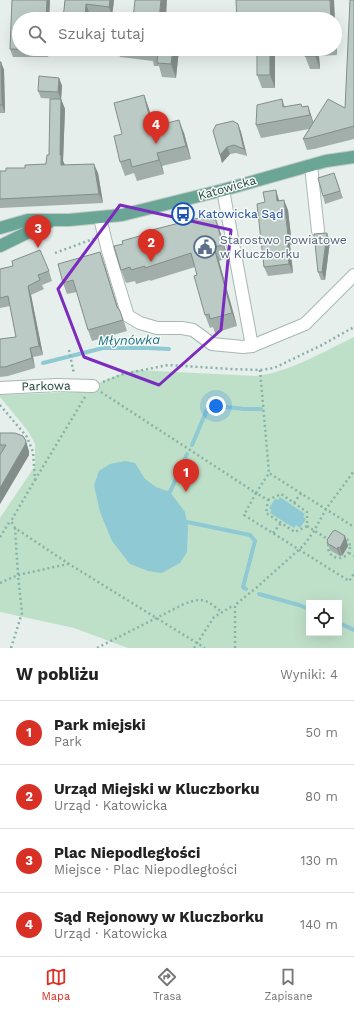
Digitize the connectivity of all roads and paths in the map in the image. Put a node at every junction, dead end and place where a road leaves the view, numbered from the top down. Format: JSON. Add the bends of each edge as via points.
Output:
{"nodes":[{"id":1,"x":354,"y":157,"type":"edge"},
{"id":2,"x":311,"y":166,"type":"junction"},
{"id":3,"x":223,"y":190,"type":"junction"},
{"id":4,"x":100,"y":218,"type":"junction"},
{"id":5,"x":53,"y":220,"type":"junction"},
{"id":6,"x":0,"y":228,"type":"edge"},
{"id":7,"x":318,"y":231,"type":"dead end"},
{"id":8,"x":104,"y":235,"type":"junction"},
{"id":9,"x":0,"y":246,"type":"edge"},
{"id":10,"x":55,"y":253,"type":"dead end"},
{"id":11,"x":354,"y":275,"type":"edge"},
{"id":12,"x":354,"y":327,"type":"edge"},
{"id":13,"x":252,"y":346,"type":"junction"},
{"id":14,"x":69,"y":350,"type":"dead end"},
{"id":15,"x":71,"y":359,"type":"dead end"},
{"id":16,"x":260,"y":370,"type":"junction"},
{"id":17,"x":93,"y":386,"type":"junction"},
{"id":18,"x":0,"y":388,"type":"edge"},
{"id":19,"x":0,"y":405,"type":"edge"},
{"id":20,"x":354,"y":471,"type":"edge"},
{"id":21,"x":269,"y":473,"type":"junction"},
{"id":22,"x":35,"y":480,"type":"junction"},
{"id":23,"x":256,"y":493,"type":"junction"},
{"id":24,"x":301,"y":493,"type":"junction"},
{"id":25,"x":268,"y":500,"type":"junction"},
{"id":26,"x":294,"y":503,"type":"junction"},
{"id":27,"x":326,"y":509,"type":"junction"},
{"id":28,"x":10,"y":521,"type":"junction"},
{"id":29,"x":280,"y":523,"type":"junction"},
{"id":30,"x":307,"y":526,"type":"junction"},
{"id":31,"x":354,"y":527,"type":"edge"},
{"id":32,"x":15,"y":528,"type":"junction"},
{"id":33,"x":314,"y":531,"type":"junction"},
{"id":34,"x":273,"y":533,"type":"junction"},
{"id":35,"x":0,"y":537,"type":"edge"},
{"id":36,"x":329,"y":540,"type":"junction"},
{"id":37,"x":299,"y":550,"type":"junction"},
{"id":38,"x":349,"y":553,"type":"junction"},
{"id":39,"x":354,"y":556,"type":"edge"},
{"id":40,"x":69,"y":564,"type":"junction"},
{"id":41,"x":354,"y":574,"type":"edge"},
{"id":42,"x":18,"y":575,"type":"junction"},
{"id":43,"x":0,"y":583,"type":"edge"},
{"id":44,"x":235,"y":605,"type":"junction"},
{"id":45,"x":222,"y":612,"type":"junction"},
{"id":46,"x":156,"y":618,"type":"junction"},
{"id":47,"x":196,"y":643,"type":"junction"},
{"id":48,"x":11,"y":648,"type":"edge"},
{"id":49,"x":97,"y":648,"type":"edge"},
{"id":50,"x":194,"y":648,"type":"edge"},
{"id":51,"x":205,"y":648,"type":"edge"},
{"id":52,"x":235,"y":648,"type":"edge"}],
"edges":[{"from":1,"to":2,"type":"main road","name":"Katowicka"},
{"from":2,"to":3,"type":"main road","name":"Katowicka"},
{"from":2,"to":7,"type":"street"},
{"from":3,"to":4,"type":"main road","name":"Katowicka"},
{"from":3,"to":13,"type":"street"},
{"from":4,"to":5,"type":"main road","name":"Katowicka"},
{"from":4,"to":8,"type":"street"},
{"from":5,"to":6,"type":"main road","name":"Katowicka","via":[[28,220]]},
{"from":5,"to":9,"type":"main road"},
{"from":8,"to":10,"type":"path"},
{"from":8,"to":13,"type":"street","via":[[128,316],[140,323],[158,328],[193,330],[212,344]]},
{"from":11,"to":13,"type":"street","via":[[305,324]]},
{"from":12,"to":16,"type":"path","via":[[286,363]]},
{"from":14,"to":15,"type":"path"},
{"from":16,"to":17,"type":"path","via":[[168,365],[123,374]]},
{"from":16,"to":21,"type":"path"},
{"from":17,"to":18,"type":"street","name":"Parkowa"},
{"from":17,"to":22,"type":"path"},
{"from":17,"to":23,"type":"path"},
{"from":19,"to":22,"type":"path","via":[[28,437],[33,452]]},
{"from":20,"to":27,"type":"path"},
{"from":21,"to":23,"type":"path"},
{"from":21,"to":24,"type":"path"},
{"from":22,"to":28,"type":"path"},
{"from":23,"to":25,"type":"path"},
{"from":23,"to":34,"type":"path","via":[[244,514]]},
{"from":24,"to":26,"type":"path"},
{"from":24,"to":27,"type":"path"},
{"from":25,"to":26,"type":"path","via":[[280,494]]},
{"from":25,"to":29,"type":"path","via":[[266,513]]},
{"from":26,"to":30,"type":"path","via":[[307,512]]},
{"from":27,"to":31,"type":"path"},
{"from":27,"to":33,"type":"path"},
{"from":28,"to":32,"type":"path"},
{"from":28,"to":35,"type":"path"},
{"from":29,"to":30,"type":"path","via":[[295,532]]},
{"from":29,"to":34,"type":"path"},
{"from":30,"to":33,"type":"path"},
{"from":32,"to":40,"type":"path"},
{"from":32,"to":42,"type":"path"},
{"from":33,"to":36,"type":"path"},
{"from":33,"to":37,"type":"path"},
{"from":34,"to":37,"type":"path"},
{"from":36,"to":38,"type":"path","via":[[337,535],[346,537],[350,544]]},
{"from":36,"to":38,"type":"path","via":[[328,550],[334,557],[342,558]]},
{"from":37,"to":41,"type":"path","via":[[349,581]]},
{"from":37,"to":44,"type":"path"},
{"from":38,"to":39,"type":"path"},
{"from":40,"to":42,"type":"path"},
{"from":40,"to":46,"type":"path"},
{"from":42,"to":43,"type":"path"},
{"from":42,"to":48,"type":"path","via":[[22,613]]},
{"from":44,"to":45,"type":"path"},
{"from":44,"to":52,"type":"path"},
{"from":45,"to":46,"type":"path","via":[[206,601],[197,599]]},
{"from":45,"to":47,"type":"path","via":[[214,617]]},
{"from":46,"to":47,"type":"path"},
{"from":46,"to":49,"type":"path"},
{"from":47,"to":50,"type":"path"},
{"from":47,"to":51,"type":"path"}]}
